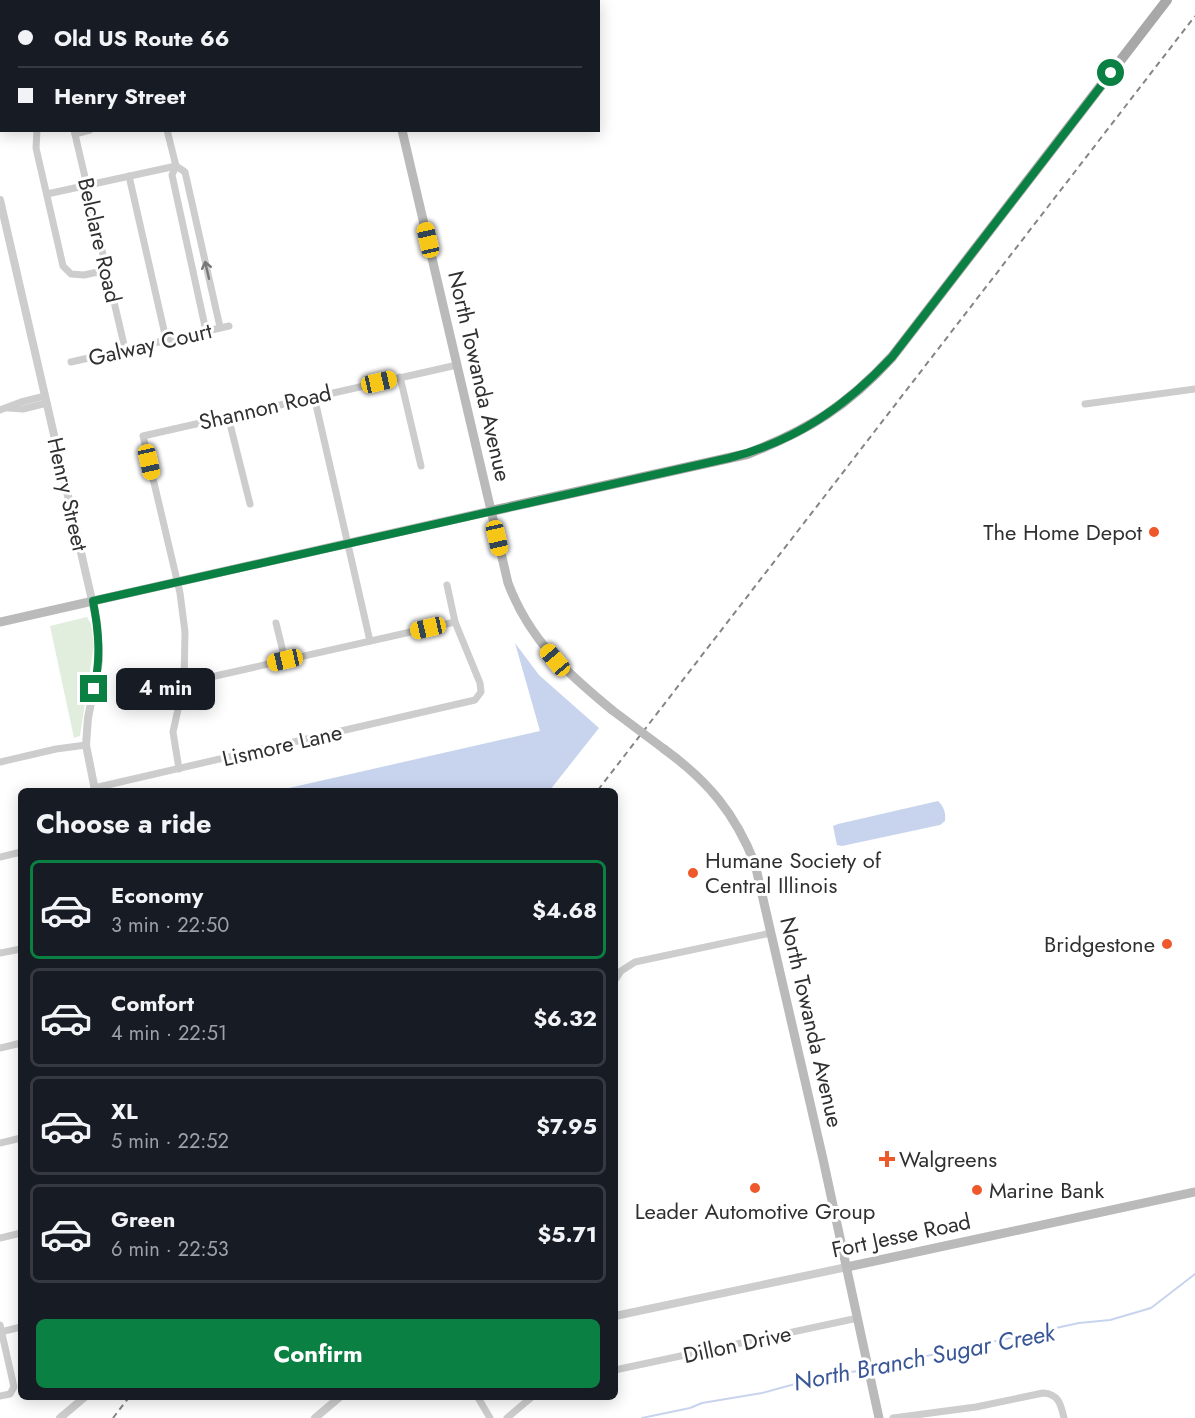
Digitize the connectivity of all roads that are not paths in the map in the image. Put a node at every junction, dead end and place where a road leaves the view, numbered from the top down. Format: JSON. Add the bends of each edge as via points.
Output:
{"nodes":[{"id":1,"x":1167,"y":0,"type":"edge"},
{"id":2,"x":37,"y":132,"type":"edge"},
{"id":3,"x":75,"y":132,"type":"edge"},
{"id":4,"x":168,"y":132,"type":"edge"},
{"id":5,"x":402,"y":132,"type":"edge"},
{"id":6,"x":176,"y":166,"type":"junction"},
{"id":7,"x":129,"y":176,"type":"junction"},
{"id":8,"x":87,"y":185,"type":"junction"},
{"id":9,"x":47,"y":194,"type":"junction"},
{"id":10,"x":0,"y":200,"type":"edge"},
{"id":11,"x":107,"y":270,"type":"junction"},
{"id":12,"x":229,"y":326,"type":"dead end"},
{"id":13,"x":220,"y":327,"type":"junction"},
{"id":14,"x":206,"y":330,"type":"junction"},
{"id":15,"x":166,"y":339,"type":"junction"},
{"id":16,"x":125,"y":349,"type":"junction"},
{"id":17,"x":71,"y":362,"type":"dead end"},
{"id":18,"x":457,"y":365,"type":"junction"},
{"id":19,"x":400,"y":377,"type":"junction"},
{"id":20,"x":1195,"y":389,"type":"edge"},
{"id":21,"x":314,"y":396,"type":"junction"},
{"id":22,"x":46,"y":399,"type":"junction"},
{"id":23,"x":1085,"y":404,"type":"dead end"},
{"id":24,"x":3,"y":409,"type":"edge"},
{"id":25,"x":228,"y":416,"type":"junction"},
{"id":26,"x":421,"y":466,"type":"dead end"},
{"id":27,"x":250,"y":504,"type":"dead end"},
{"id":28,"x":491,"y":511,"type":"junction"},
{"id":29,"x":348,"y":544,"type":"junction"},
{"id":30,"x":177,"y":583,"type":"junction"},
{"id":31,"x":447,"y":585,"type":"dead end"},
{"id":32,"x":93,"y":601,"type":"junction"},
{"id":33,"x":455,"y":621,"type":"junction"},
{"id":34,"x":0,"y":622,"type":"edge"},
{"id":35,"x":276,"y":623,"type":"dead end"},
{"id":36,"x":370,"y":641,"type":"junction"},
{"id":37,"x":285,"y":660,"type":"junction"},
{"id":38,"x":184,"y":683,"type":"junction"},
{"id":39,"x":87,"y":745,"type":"junction"},
{"id":40,"x":0,"y":762,"type":"edge"},
{"id":41,"x":179,"y":768,"type":"junction"},
{"id":42,"x":95,"y":788,"type":"edge"},
{"id":43,"x":99,"y":788,"type":"edge"},
{"id":44,"x":18,"y":853,"type":"edge"},
{"id":45,"x":0,"y":857,"type":"edge"},
{"id":46,"x":771,"y":933,"type":"junction"},
{"id":47,"x":18,"y":950,"type":"edge"},
{"id":48,"x":0,"y":953,"type":"edge"},
{"id":49,"x":618,"y":976,"type":"edge"},
{"id":50,"x":18,"y":1044,"type":"edge"},
{"id":51,"x":0,"y":1048,"type":"edge"},
{"id":52,"x":18,"y":1139,"type":"edge"},
{"id":53,"x":0,"y":1143,"type":"edge"},
{"id":54,"x":1195,"y":1192,"type":"edge"},
{"id":55,"x":18,"y":1234,"type":"edge"},
{"id":56,"x":0,"y":1238,"type":"edge"},
{"id":57,"x":847,"y":1267,"type":"junction"},
{"id":58,"x":618,"y":1315,"type":"edge"},
{"id":59,"x":858,"y":1318,"type":"junction"},
{"id":60,"x":18,"y":1327,"type":"edge"},
{"id":61,"x":0,"y":1329,"type":"edge"},
{"id":62,"x":618,"y":1369,"type":"edge"},
{"id":63,"x":0,"y":1396,"type":"edge"},
{"id":64,"x":81,"y":1400,"type":"edge"},
{"id":65,"x":336,"y":1400,"type":"edge"},
{"id":66,"x":479,"y":1400,"type":"edge"},
{"id":67,"x":528,"y":1400,"type":"edge"},
{"id":68,"x":60,"y":1418,"type":"edge"},
{"id":69,"x":315,"y":1418,"type":"edge"},
{"id":70,"x":489,"y":1418,"type":"edge"},
{"id":71,"x":507,"y":1418,"type":"edge"},
{"id":72,"x":879,"y":1418,"type":"edge"},
{"id":73,"x":893,"y":1418,"type":"edge"},
{"id":74,"x":1064,"y":1418,"type":"edge"}],
"edges":[{"from":1,"to":28,"type":"main road","via":[[892,357],[833,411],[790,436],[747,454]]},
{"from":2,"to":9,"type":"street","via":[[36,148]]},
{"from":3,"to":8,"type":"street","name":"Belclare Road"},
{"from":4,"to":6,"type":"street"},
{"from":5,"to":18,"type":"main road","name":"North Towanda Avenue"},
{"from":6,"to":7,"type":"street"},
{"from":13,"to":6,"type":"street","one_way":true,"via":[[185,172]]},
{"from":6,"to":14,"type":"street","via":[[172,175]]},
{"from":7,"to":8,"type":"street"},
{"from":7,"to":15,"type":"street"},
{"from":8,"to":9,"type":"street"},
{"from":8,"to":11,"type":"street","name":"Belclare Road"},
{"from":9,"to":11,"type":"street","via":[[63,266],[71,274]]},
{"from":10,"to":22,"type":"street","name":"Henry Street"},
{"from":11,"to":16,"type":"street","name":"Belclare Road"},
{"from":12,"to":13,"type":"street","name":"Galway Court"},
{"from":13,"to":14,"type":"street","name":"Galway Court"},
{"from":14,"to":15,"type":"street","name":"Galway Court"},
{"from":15,"to":16,"type":"street","name":"Galway Court"},
{"from":16,"to":17,"type":"street","name":"Galway Court"},
{"from":18,"to":19,"type":"street","name":"Shannon Road"},
{"from":18,"to":28,"type":"main road","name":"North Towanda Avenue"},
{"from":19,"to":21,"type":"street","name":"Shannon Road"},
{"from":19,"to":26,"type":"street"},
{"from":20,"to":23,"type":"street"},
{"from":21,"to":25,"type":"street","name":"Shannon Road"},
{"from":21,"to":29,"type":"street"},
{"from":22,"to":24,"type":"street","via":[[23,409]]},
{"from":22,"to":32,"type":"street","name":"Henry Street"},
{"from":25,"to":27,"type":"street"},
{"from":25,"to":30,"type":"street","name":"Shannon Road","via":[[143,435]]},
{"from":28,"to":29,"type":"main road"},
{"from":28,"to":46,"type":"main road","name":"North Towanda Avenue","bridge":true,"via":[[508,584],[530,628],[565,670],[684,764],[715,794],[740,831],[755,864]]},
{"from":29,"to":30,"type":"main road"},
{"from":29,"to":36,"type":"street"},
{"from":30,"to":32,"type":"main road"},
{"from":30,"to":38,"type":"street","via":[[185,632]]},
{"from":31,"to":33,"type":"street"},
{"from":32,"to":34,"type":"main road"},
{"from":32,"to":39,"type":"street","name":"Henry Street","via":[[99,661]]},
{"from":33,"to":36,"type":"street"},
{"from":33,"to":41,"type":"street","name":"Lismore Lane","via":[[481,687],[478,697],[471,702]]},
{"from":35,"to":37,"type":"street"},
{"from":36,"to":37,"type":"street"},
{"from":37,"to":38,"type":"street"},
{"from":38,"to":41,"type":"street","via":[[173,732]]},
{"from":39,"to":40,"type":"street"},
{"from":39,"to":42,"type":"street","name":"Henry Street"},
{"from":41,"to":43,"type":"street","name":"Lismore Lane"},
{"from":44,"to":45,"type":"street"},
{"from":46,"to":49,"type":"street","via":[[635,962]]},
{"from":46,"to":57,"type":"main road","name":"North Towanda Avenue"},
{"from":47,"to":48,"type":"street"},
{"from":50,"to":51,"type":"street"},
{"from":52,"to":53,"type":"street"},
{"from":54,"to":57,"type":"main road","name":"Fort Jesse Road"},
{"from":55,"to":56,"type":"street"},
{"from":57,"to":58,"type":"street","name":"Fort Jesse Road"},
{"from":57,"to":59,"type":"main road","name":"North Towanda Avenue"},
{"from":59,"to":62,"type":"street","name":"Dillon Drive"},
{"from":59,"to":72,"type":"main road","name":"North Towanda Avenue"},
{"from":60,"to":61,"type":"street"},
{"from":61,"to":63,"type":"street","via":[[14,1387],[10,1394]]},
{"from":64,"to":68,"type":"street"},
{"from":65,"to":69,"type":"street"},
{"from":66,"to":70,"type":"street"},
{"from":67,"to":71,"type":"street"},
{"from":73,"to":74,"type":"street","via":[[1043,1393],[1056,1397]]}]}
